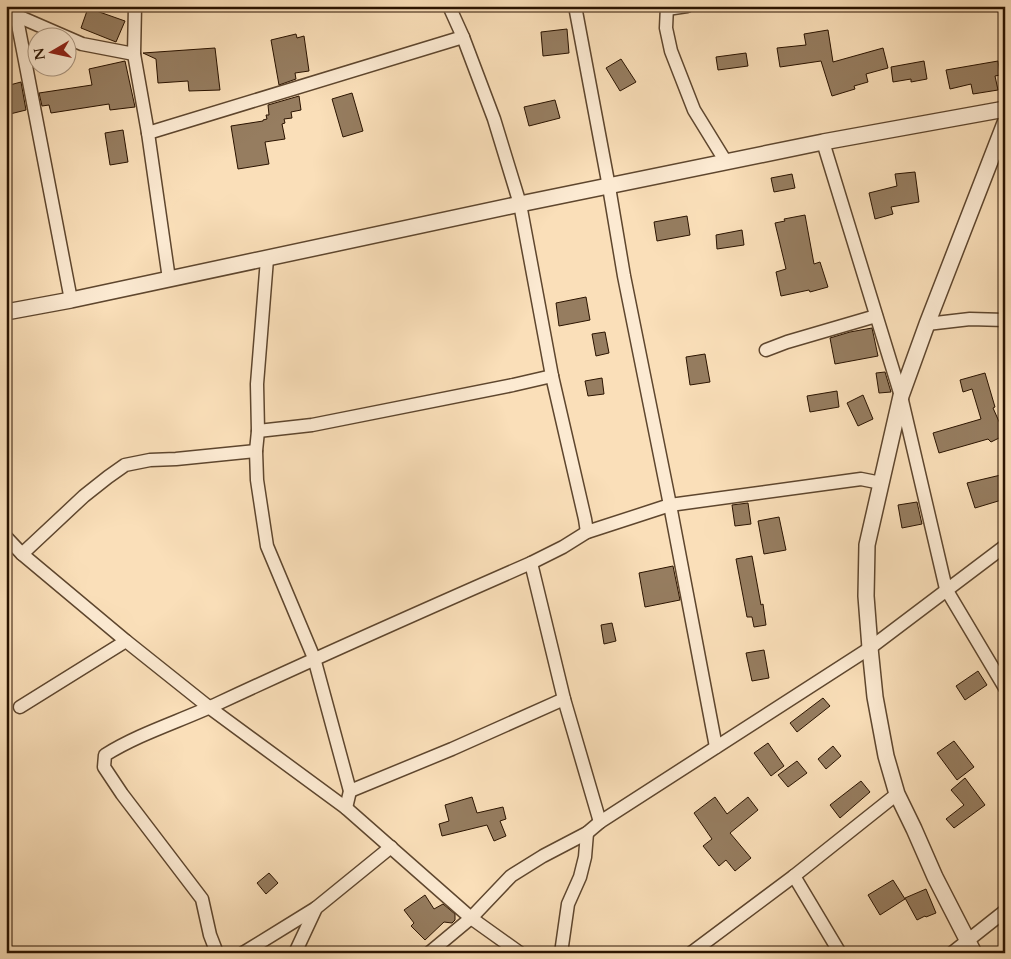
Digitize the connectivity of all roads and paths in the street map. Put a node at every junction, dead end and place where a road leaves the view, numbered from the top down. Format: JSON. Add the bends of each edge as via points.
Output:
{"nodes":[{"id":1,"x":449,"y":6,"type":"edge"},
{"id":2,"x":575,"y":6,"type":"edge"},
{"id":3,"x":687,"y":6,"type":"edge"},
{"id":4,"x":136,"y":7,"type":"edge"},
{"id":5,"x":667,"y":8,"type":"edge"},
{"id":6,"x":13,"y":11,"type":"edge"},
{"id":7,"x":463,"y":37,"type":"junction"},
{"id":8,"x":134,"y":54,"type":"junction"},
{"id":9,"x":1005,"y":109,"type":"edge"},
{"id":10,"x":1005,"y":124,"type":"edge"},
{"id":11,"x":148,"y":133,"type":"junction"},
{"id":12,"x":823,"y":142,"type":"junction"},
{"id":13,"x":726,"y":162,"type":"junction"},
{"id":14,"x":609,"y":187,"type":"junction"},
{"id":15,"x":520,"y":204,"type":"junction"},
{"id":16,"x":267,"y":259,"type":"junction"},
{"id":17,"x":169,"y":279,"type":"junction"},
{"id":18,"x":70,"y":300,"type":"junction"},
{"id":19,"x":6,"y":312,"type":"edge"},
{"id":20,"x":876,"y":316,"type":"junction"},
{"id":21,"x":1005,"y":320,"type":"edge"},
{"id":22,"x":926,"y":324,"type":"junction"},
{"id":23,"x":766,"y":350,"type":"dead end"},
{"id":24,"x":552,"y":376,"type":"junction"},
{"id":25,"x":901,"y":396,"type":"junction"},
{"id":26,"x":258,"y":432,"type":"junction"},
{"id":27,"x":256,"y":451,"type":"junction"},
{"id":28,"x":882,"y":483,"type":"junction"},
{"id":29,"x":670,"y":505,"type":"junction"},
{"id":30,"x":587,"y":532,"type":"junction"},
{"id":31,"x":6,"y":537,"type":"edge"},
{"id":32,"x":1005,"y":546,"type":"edge"},
{"id":33,"x":22,"y":554,"type":"junction"},
{"id":34,"x":531,"y":563,"type":"junction"},
{"id":35,"x":946,"y":590,"type":"junction"},
{"id":36,"x":126,"y":642,"type":"junction"},
{"id":37,"x":870,"y":648,"type":"junction"},
{"id":38,"x":314,"y":658,"type":"junction"},
{"id":39,"x":1005,"y":688,"type":"edge"},
{"id":40,"x":564,"y":699,"type":"junction"},
{"id":41,"x":20,"y":707,"type":"dead end"},
{"id":42,"x":210,"y":708,"type":"junction"},
{"id":43,"x":716,"y":747,"type":"junction"},
{"id":44,"x":350,"y":791,"type":"junction"},
{"id":45,"x":897,"y":794,"type":"junction"},
{"id":46,"x":346,"y":808,"type":"junction"},
{"id":47,"x":600,"y":822,"type":"junction"},
{"id":48,"x":587,"y":833,"type":"junction"},
{"id":49,"x":391,"y":847,"type":"junction"},
{"id":50,"x":794,"y":876,"type":"junction"},
{"id":51,"x":316,"y":908,"type":"junction"},
{"id":52,"x":1005,"y":911,"type":"edge"},
{"id":53,"x":472,"y":918,"type":"junction"},
{"id":54,"x":970,"y":946,"type":"edge"},
{"id":55,"x":217,"y":953,"type":"edge"},
{"id":56,"x":244,"y":953,"type":"edge"},
{"id":57,"x":296,"y":953,"type":"edge"},
{"id":58,"x":429,"y":953,"type":"edge"},
{"id":59,"x":520,"y":953,"type":"edge"},
{"id":60,"x":561,"y":953,"type":"edge"},
{"id":61,"x":691,"y":953,"type":"edge"},
{"id":62,"x":840,"y":953,"type":"edge"},
{"id":63,"x":952,"y":953,"type":"edge"}],
"edges":[{"from":1,"to":7,"type":"street"},
{"from":2,"to":14,"type":"street"},
{"from":3,"to":5,"type":"street"},
{"from":4,"to":8,"type":"street"},
{"from":5,"to":13,"type":"street","via":[[666,28],[671,50],[694,110]]},
{"from":6,"to":8,"type":"street","via":[[82,44]]},
{"from":6,"to":18,"type":"street"},
{"from":7,"to":11,"type":"street"},
{"from":7,"to":15,"type":"street","via":[[494,119]]},
{"from":8,"to":11,"type":"street"},
{"from":9,"to":12,"type":"street"},
{"from":10,"to":22,"type":"street"},
{"from":11,"to":17,"type":"street"},
{"from":12,"to":13,"type":"street"},
{"from":12,"to":20,"type":"street"},
{"from":13,"to":14,"type":"street"},
{"from":14,"to":15,"type":"street"},
{"from":14,"to":29,"type":"street"},
{"from":15,"to":16,"type":"street"},
{"from":15,"to":24,"type":"street"},
{"from":16,"to":17,"type":"street"},
{"from":16,"to":26,"type":"street","via":[[257,384]]},
{"from":17,"to":18,"type":"street"},
{"from":18,"to":19,"type":"street"},
{"from":20,"to":23,"type":"street"},
{"from":20,"to":25,"type":"street"},
{"from":21,"to":22,"type":"street"},
{"from":22,"to":25,"type":"street"},
{"from":24,"to":26,"type":"street","via":[[312,425]]},
{"from":24,"to":30,"type":"street"},
{"from":25,"to":28,"type":"street"},
{"from":25,"to":35,"type":"street"},
{"from":26,"to":27,"type":"street"},
{"from":27,"to":33,"type":"street","via":[[125,465],[84,496]]},
{"from":27,"to":38,"type":"street","via":[[267,546]]},
{"from":28,"to":29,"type":"street","via":[[862,478]]},
{"from":28,"to":37,"type":"street","via":[[868,545],[866,596]]},
{"from":29,"to":30,"type":"street"},
{"from":29,"to":43,"type":"street"},
{"from":30,"to":34,"type":"street"},
{"from":31,"to":33,"type":"street"},
{"from":32,"to":35,"type":"street"},
{"from":33,"to":36,"type":"street"},
{"from":34,"to":38,"type":"street"},
{"from":34,"to":40,"type":"street"},
{"from":35,"to":37,"type":"street"},
{"from":35,"to":39,"type":"street"},
{"from":36,"to":41,"type":"street"},
{"from":36,"to":42,"type":"street"},
{"from":37,"to":43,"type":"street"},
{"from":37,"to":45,"type":"street","via":[[875,697]]},
{"from":38,"to":42,"type":"street"},
{"from":38,"to":44,"type":"street"},
{"from":40,"to":44,"type":"street"},
{"from":40,"to":47,"type":"street"},
{"from":42,"to":46,"type":"street"},
{"from":42,"to":55,"type":"street","via":[[119,746],[105,755],[104,767],[202,899]]},
{"from":43,"to":47,"type":"street"},
{"from":44,"to":46,"type":"street"},
{"from":45,"to":50,"type":"street"},
{"from":45,"to":54,"type":"street"},
{"from":46,"to":49,"type":"street"},
{"from":47,"to":48,"type":"street"},
{"from":48,"to":53,"type":"street","via":[[511,876]]},
{"from":48,"to":60,"type":"street","via":[[586,857],[568,904]]},
{"from":49,"to":51,"type":"street"},
{"from":49,"to":53,"type":"street"},
{"from":50,"to":61,"type":"street"},
{"from":50,"to":62,"type":"street"},
{"from":51,"to":56,"type":"street"},
{"from":51,"to":57,"type":"street"},
{"from":52,"to":54,"type":"street"},
{"from":53,"to":58,"type":"street"},
{"from":53,"to":59,"type":"street"},
{"from":54,"to":63,"type":"street"}]}
